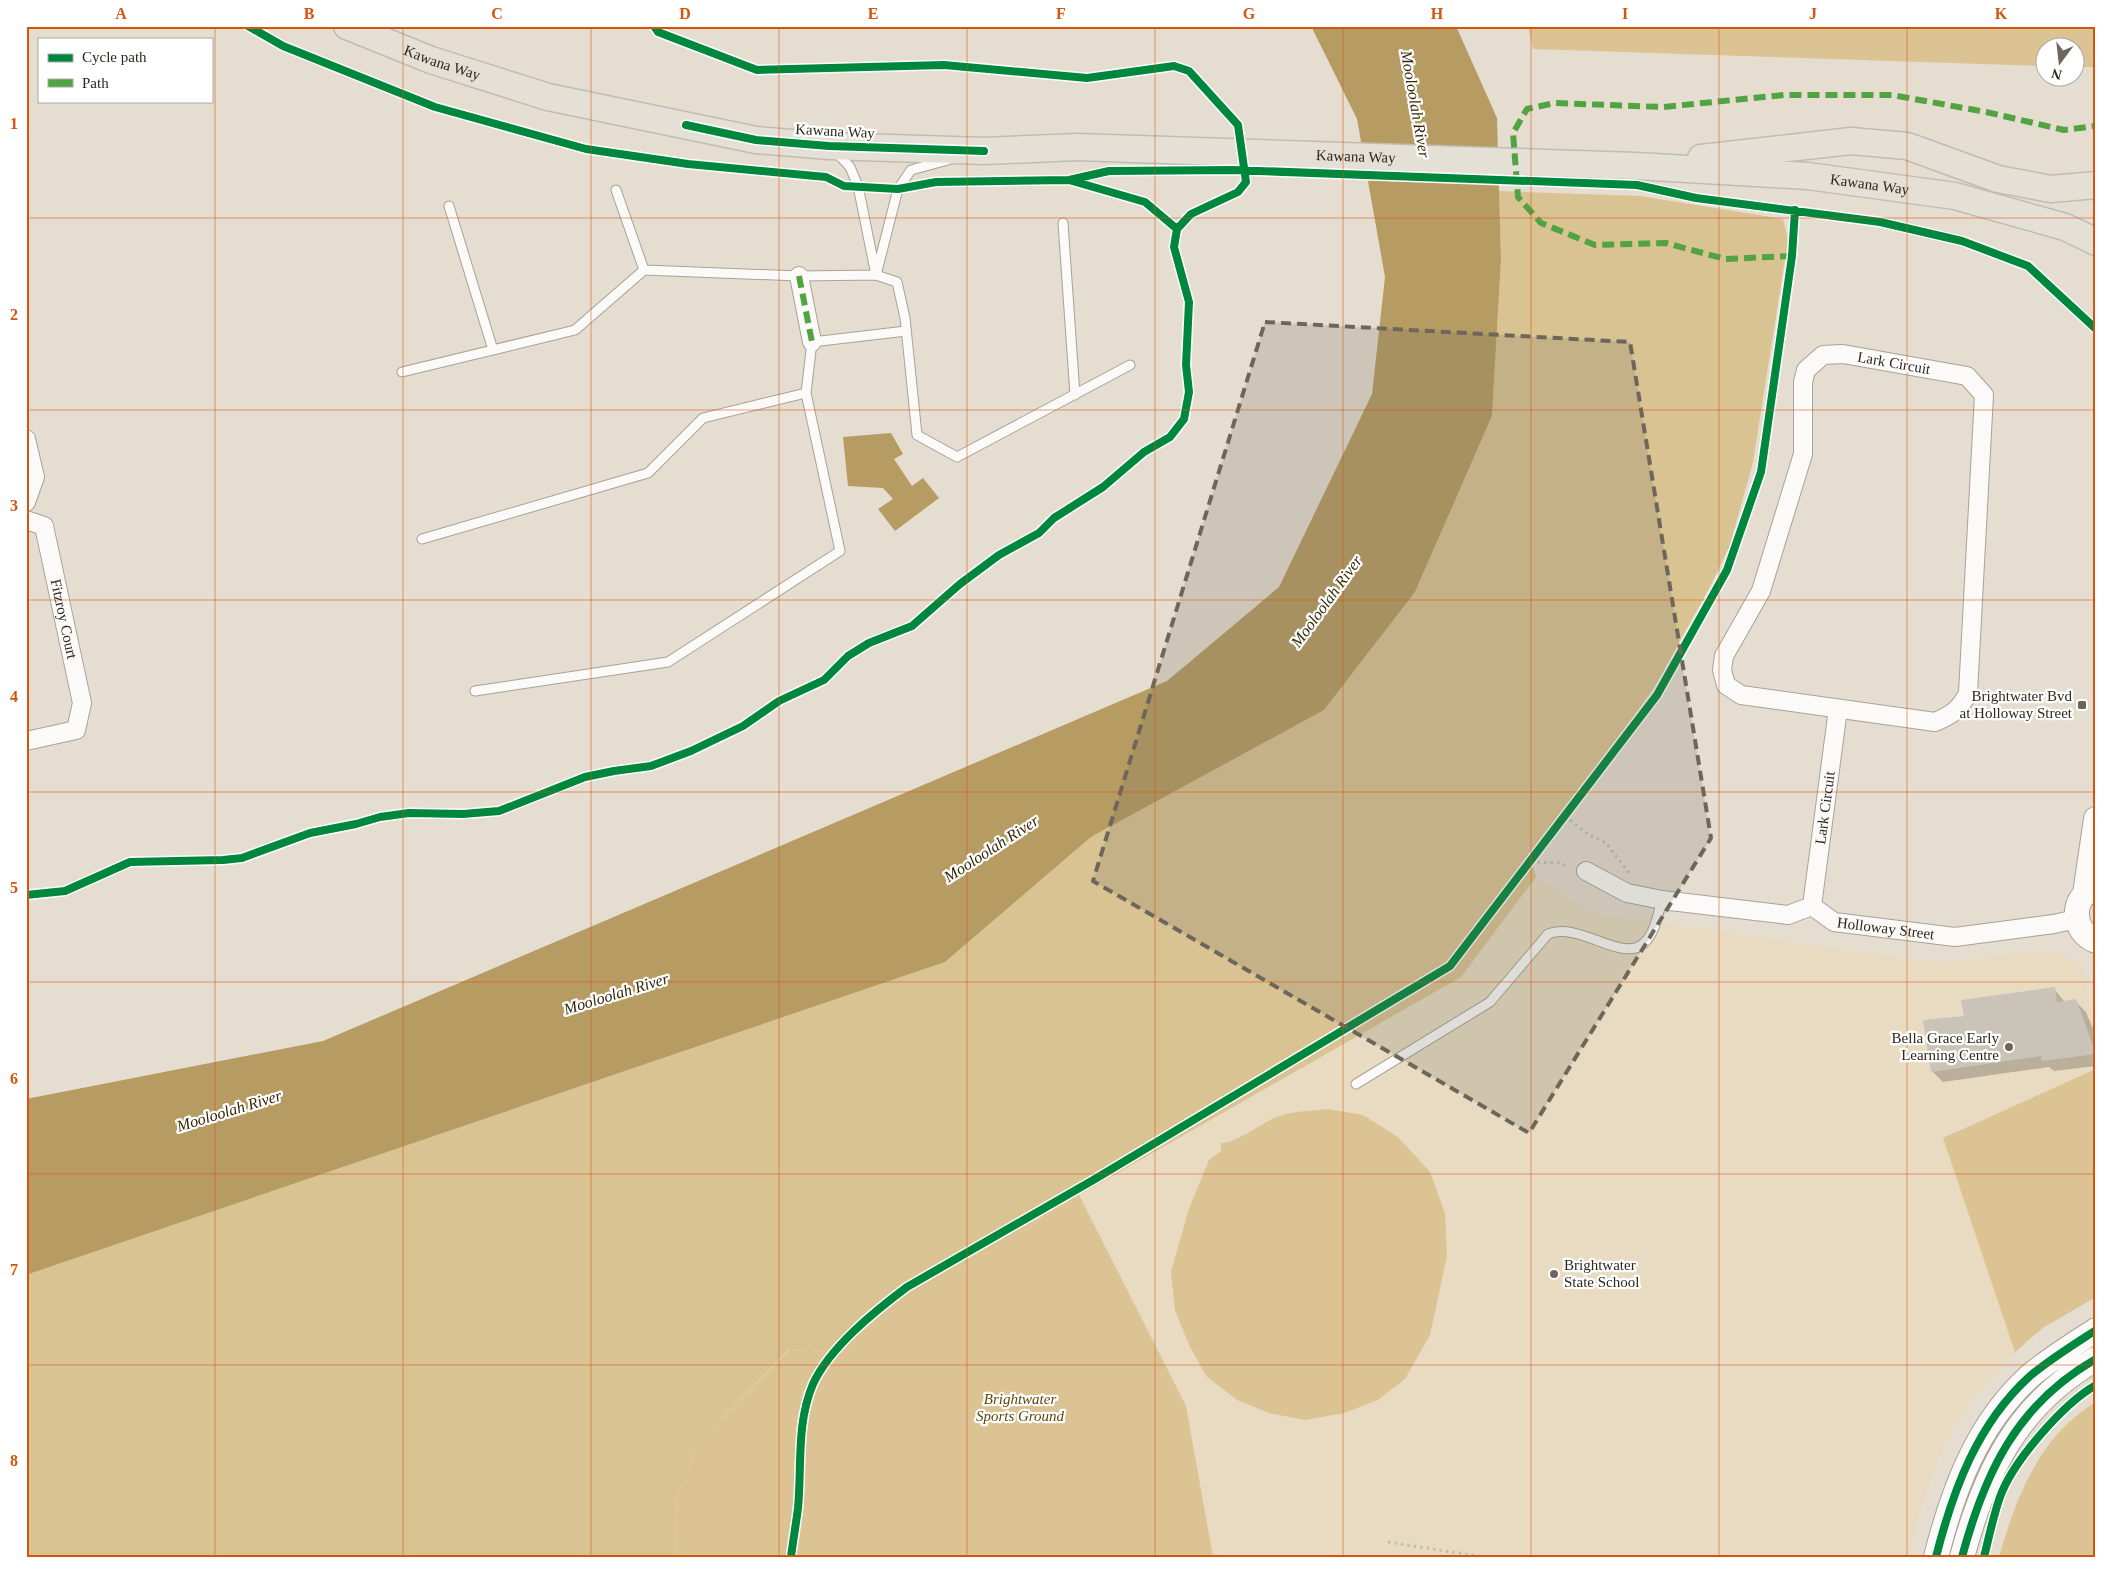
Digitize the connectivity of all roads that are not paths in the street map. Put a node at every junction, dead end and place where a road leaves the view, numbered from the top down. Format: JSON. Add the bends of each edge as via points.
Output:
{"nodes":[{"id":1,"x":347,"y":26,"type":"edge"},
{"id":2,"x":686,"y":125,"type":"junction"},
{"id":3,"x":829,"y":146,"type":"junction"},
{"id":4,"x":1077,"y":147,"type":"junction"},
{"id":5,"x":984,"y":151,"type":"junction"},
{"id":6,"x":1636,"y":166,"type":"junction"},
{"id":7,"x":2096,"y":185,"type":"edge"},
{"id":8,"x":616,"y":190,"type":"dead end"},
{"id":9,"x":449,"y":206,"type":"dead end"},
{"id":10,"x":1063,"y":223,"type":"dead end"},
{"id":11,"x":2096,"y":242,"type":"edge"},
{"id":12,"x":644,"y":270,"type":"junction"},
{"id":13,"x":876,"y":275,"type":"junction"},
{"id":14,"x":800,"y":276,"type":"junction"},
{"id":15,"x":906,"y":330,"type":"junction"},
{"id":16,"x":812,"y":342,"type":"junction"},
{"id":17,"x":493,"y":350,"type":"junction"},
{"id":18,"x":1130,"y":365,"type":"dead end"},
{"id":19,"x":402,"y":372,"type":"dead end"},
{"id":20,"x":806,"y":393,"type":"junction"},
{"id":21,"x":1075,"y":394,"type":"junction"},
{"id":22,"x":26,"y":439,"type":"edge"},
{"id":23,"x":26,"y":502,"type":"edge"},
{"id":24,"x":26,"y":520,"type":"edge"},
{"id":25,"x":422,"y":538,"type":"dead end"},
{"id":26,"x":475,"y":691,"type":"dead end"},
{"id":27,"x":1838,"y":709,"type":"junction"},
{"id":28,"x":26,"y":741,"type":"edge"},
{"id":29,"x":2096,"y":818,"type":"edge"},
{"id":30,"x":1586,"y":871,"type":"road end"},
{"id":31,"x":2090,"y":891,"type":"edge"},
{"id":32,"x":1662,"y":900,"type":"junction"},
{"id":33,"x":1812,"y":906,"type":"junction"},
{"id":34,"x":2076,"y":919,"type":"junction"},
{"id":35,"x":2094,"y":945,"type":"edge"},
{"id":36,"x":1356,"y":1084,"type":"dead end"},
{"id":37,"x":2096,"y":1330,"type":"edge"},
{"id":38,"x":2096,"y":1359,"type":"edge"},
{"id":39,"x":1936,"y":1557,"type":"edge"},
{"id":40,"x":1962,"y":1557,"type":"edge"}],
"edges":[{"from":1,"to":2,"type":"main road","name":"Kawana Way","via":[[431,60],[548,97]]},
{"from":2,"to":3,"type":"main road","name":"Kawana Way","via":[[756,140]]},
{"from":2,"to":4,"type":"main road","name":"Kawana Way","via":[[1021,137]]},
{"from":3,"to":5,"type":"main road","name":"Kawana Way"},
{"from":3,"to":13,"type":"lane","via":[[850,167],[858,186]]},
{"from":4,"to":5,"type":"main road","name":"Kawana Way"},
{"from":4,"to":6,"type":"main road","name":"Kawana Way"},
{"from":5,"to":13,"type":"lane","via":[[911,170],[898,189]]},
{"from":6,"to":7,"type":"main road","name":"Kawana Way","via":[[1851,142],[1907,146],[1998,179],[2051,189]]},
{"from":6,"to":11,"type":"main road","name":"Kawana Way","via":[[1808,176],[1955,196],[2065,227]]},
{"from":8,"to":12,"type":"lane"},
{"from":9,"to":17,"type":"lane"},
{"from":10,"to":21,"type":"lane"},
{"from":12,"to":14,"type":"lane"},
{"from":12,"to":17,"type":"lane","via":[[575,330]]},
{"from":13,"to":14,"type":"lane"},
{"from":13,"to":15,"type":"lane","via":[[897,282]]},
{"from":14,"to":16,"type":"street"},
{"from":15,"to":16,"type":"lane"},
{"from":15,"to":21,"type":"lane","via":[[917,435],[957,457]]},
{"from":16,"to":20,"type":"lane"},
{"from":17,"to":19,"type":"lane"},
{"from":18,"to":21,"type":"lane"},
{"from":20,"to":25,"type":"lane","via":[[704,418],[648,473]]},
{"from":20,"to":26,"type":"lane","via":[[840,551],[668,662]]},
{"from":22,"to":23,"type":"street","via":[[36,478]]},
{"from":24,"to":28,"type":"street","name":"Fitzroy Court","via":[[44,526],[82,703],[76,730]]},
{"from":27,"to":27,"type":"street","name":"Lark Circuit","via":[[1936,722],[1951,716],[1962,706],[1968,693],[1984,395],[1967,376],[1843,354],[1824,355],[1806,370],[1803,454],[1761,591],[1724,656],[1722,670],[1726,685],[1741,696]]},
{"from":27,"to":33,"type":"street","name":"Lark Circuit"},
{"from":29,"to":31,"type":"street"},
{"from":30,"to":32,"type":"street","via":[[1627,893]]},
{"from":31,"to":34,"type":"street","via":[[2078,905]]},
{"from":32,"to":33,"type":"street","via":[[1788,915]]},
{"from":32,"to":36,"type":"lane","via":[[1644,944],[1633,950],[1570,931],[1558,930],[1548,934],[1490,1002]]},
{"from":33,"to":34,"type":"street","name":"Holloway Street","via":[[1834,922],[1955,937]]},
{"from":34,"to":35,"type":"street"},
{"from":37,"to":39,"type":"street","via":[[2029,1377],[2000,1409],[1979,1440],[1959,1480]]},
{"from":38,"to":40,"type":"street","via":[[2054,1387],[2010,1437],[1983,1489]]}]}
